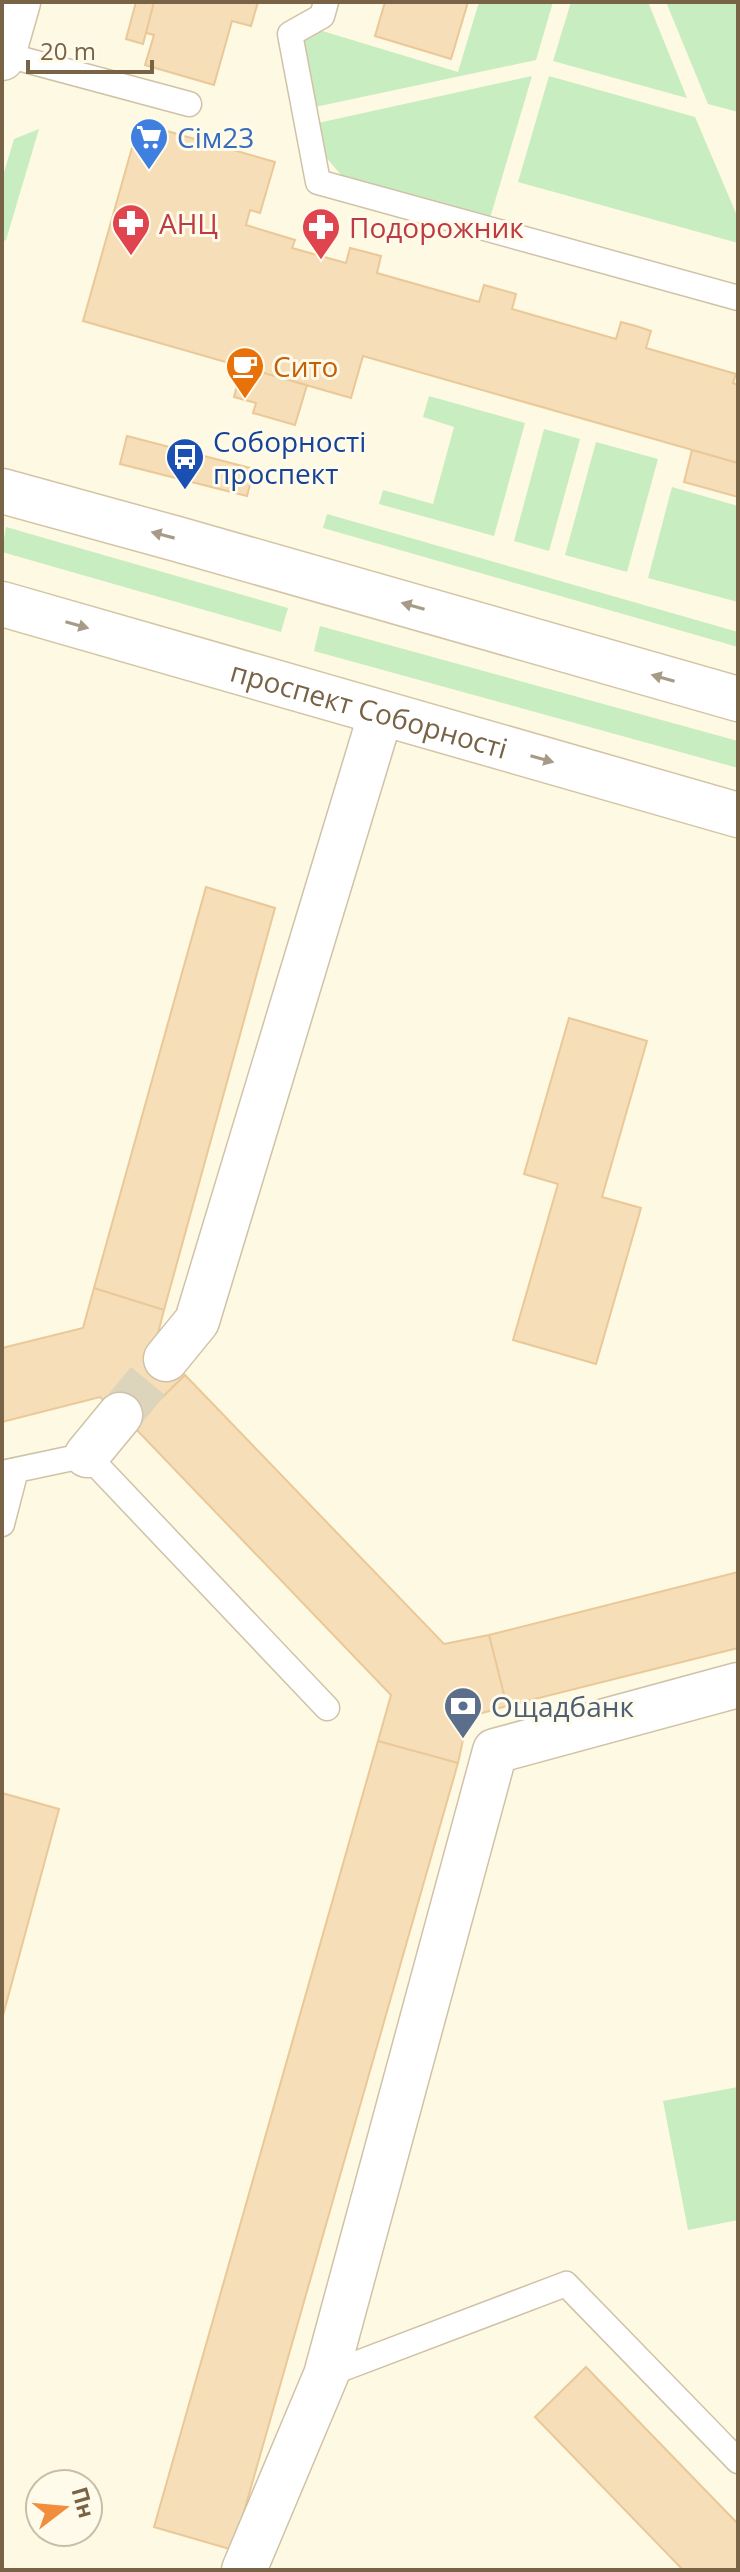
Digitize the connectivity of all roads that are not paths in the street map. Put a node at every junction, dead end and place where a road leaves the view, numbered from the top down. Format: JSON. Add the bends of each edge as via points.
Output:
{"nodes":[{"id":1,"x":18,"y":2,"type":"edge"},
{"id":2,"x":326,"y":2,"type":"edge"},
{"id":3,"x":2,"y":56,"type":"edge"},
{"id":4,"x":189,"y":104,"type":"dead end"},
{"id":5,"x":738,"y":298,"type":"edge"},
{"id":6,"x":2,"y":491,"type":"edge"},
{"id":7,"x":4,"y":612,"type":"edge"},
{"id":8,"x":738,"y":699,"type":"edge"},
{"id":9,"x":381,"y":713,"type":"junction"},
{"id":10,"x":738,"y":815,"type":"edge"},
{"id":11,"x":166,"y":1359,"type":"tunnel mouth"},
{"id":12,"x":120,"y":1415,"type":"tunnel mouth"},
{"id":13,"x":87,"y":1455,"type":"junction"},
{"id":14,"x":9,"y":1471,"type":"edge"},
{"id":15,"x":2,"y":1524,"type":"edge"},
{"id":16,"x":738,"y":1685,"type":"edge"},
{"id":17,"x":327,"y":1708,"type":"dead end"},
{"id":18,"x":326,"y":2375,"type":"junction"},
{"id":19,"x":738,"y":2461,"type":"edge"},
{"id":20,"x":244,"y":2570,"type":"edge"}],
"edges":[{"from":1,"to":3,"type":"street"},
{"from":2,"to":5,"type":"lane","via":[[322,16],[290,34],[318,182]]},
{"from":3,"to":4,"type":"lane"},
{"from":8,"to":6,"type":"street","one_way":true},
{"from":7,"to":9,"type":"street","name":"проспект Соборності","one_way":true},
{"from":9,"to":10,"type":"street","name":"проспект Соборності","one_way":true},
{"from":9,"to":11,"type":"street","via":[[197,1321]]},
{"from":12,"to":13,"type":"street"},
{"from":13,"to":14,"type":"lane"},
{"from":13,"to":17,"type":"lane"},
{"from":14,"to":15,"type":"lane"},
{"from":16,"to":18,"type":"street","via":[[495,1751]]},
{"from":18,"to":19,"type":"lane","via":[[566,2284]]},
{"from":18,"to":20,"type":"street"}]}
